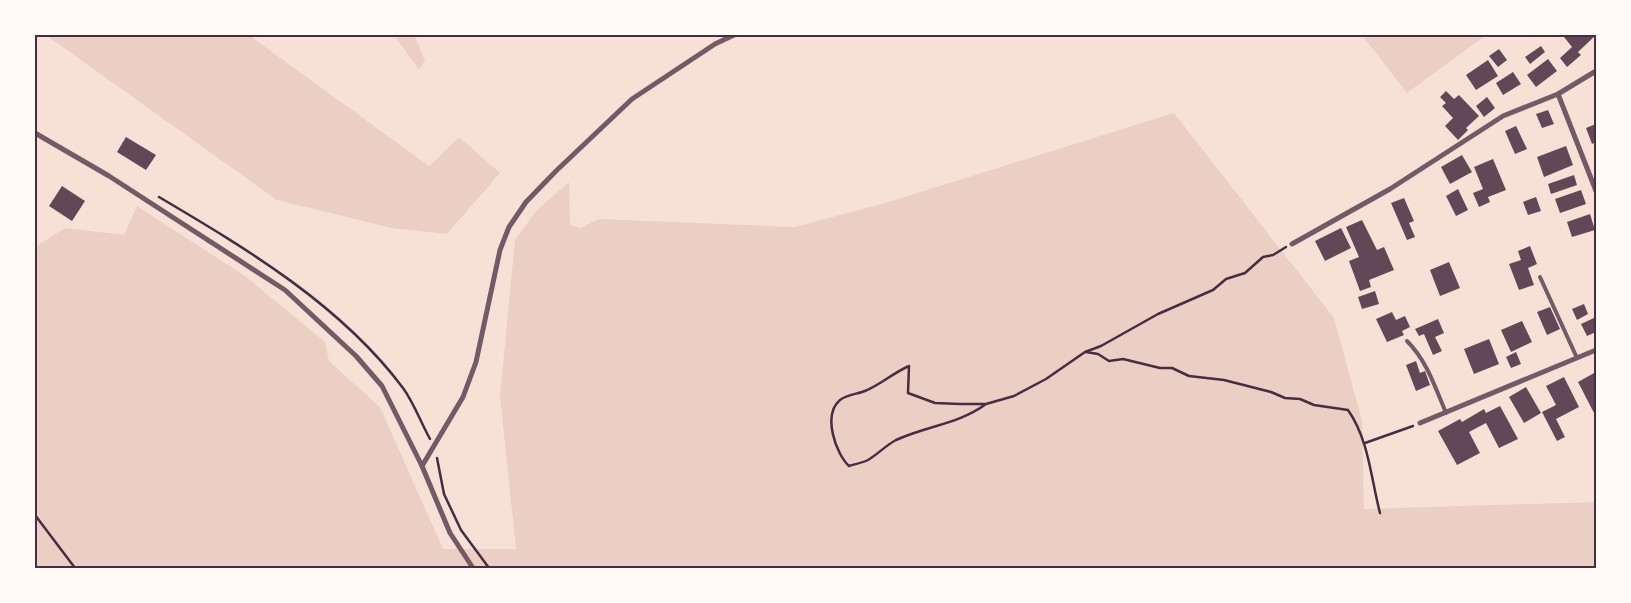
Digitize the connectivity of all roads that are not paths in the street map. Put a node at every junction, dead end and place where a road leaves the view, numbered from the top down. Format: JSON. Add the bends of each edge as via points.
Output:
{"nodes":[{"id":1,"x":734,"y":35,"type":"edge"},
{"id":2,"x":1596,"y":71,"type":"edge"},
{"id":3,"x":1558,"y":94,"type":"junction"},
{"id":4,"x":35,"y":133,"type":"edge"},
{"id":5,"x":1596,"y":191,"type":"edge"},
{"id":6,"x":1292,"y":244,"type":"road end"},
{"id":7,"x":1540,"y":277,"type":"dead end"},
{"id":8,"x":1407,"y":341,"type":"dead end"},
{"id":9,"x":1596,"y":350,"type":"edge"},
{"id":10,"x":1577,"y":358,"type":"junction"},
{"id":11,"x":1446,"y":413,"type":"junction"},
{"id":12,"x":1420,"y":423,"type":"road end"},
{"id":13,"x":422,"y":466,"type":"junction"},
{"id":14,"x":473,"y":568,"type":"edge"}],
"edges":[{"from":1,"to":13,"type":"street","via":[[632,99],[526,202],[509,227],[500,250],[476,362],[463,397]]},
{"from":2,"to":3,"type":"street"},
{"from":3,"to":5,"type":"street"},
{"from":3,"to":6,"type":"street","via":[[1503,116],[1390,189]]},
{"from":4,"to":13,"type":"street","via":[[109,176],[284,290],[356,356],[382,386]]},
{"from":7,"to":10,"type":"lane"},
{"from":8,"to":11,"type":"lane","via":[[1422,360]]},
{"from":9,"to":10,"type":"street"},
{"from":10,"to":11,"type":"street"},
{"from":11,"to":12,"type":"street"},
{"from":13,"to":14,"type":"street","via":[[450,533]]}]}
